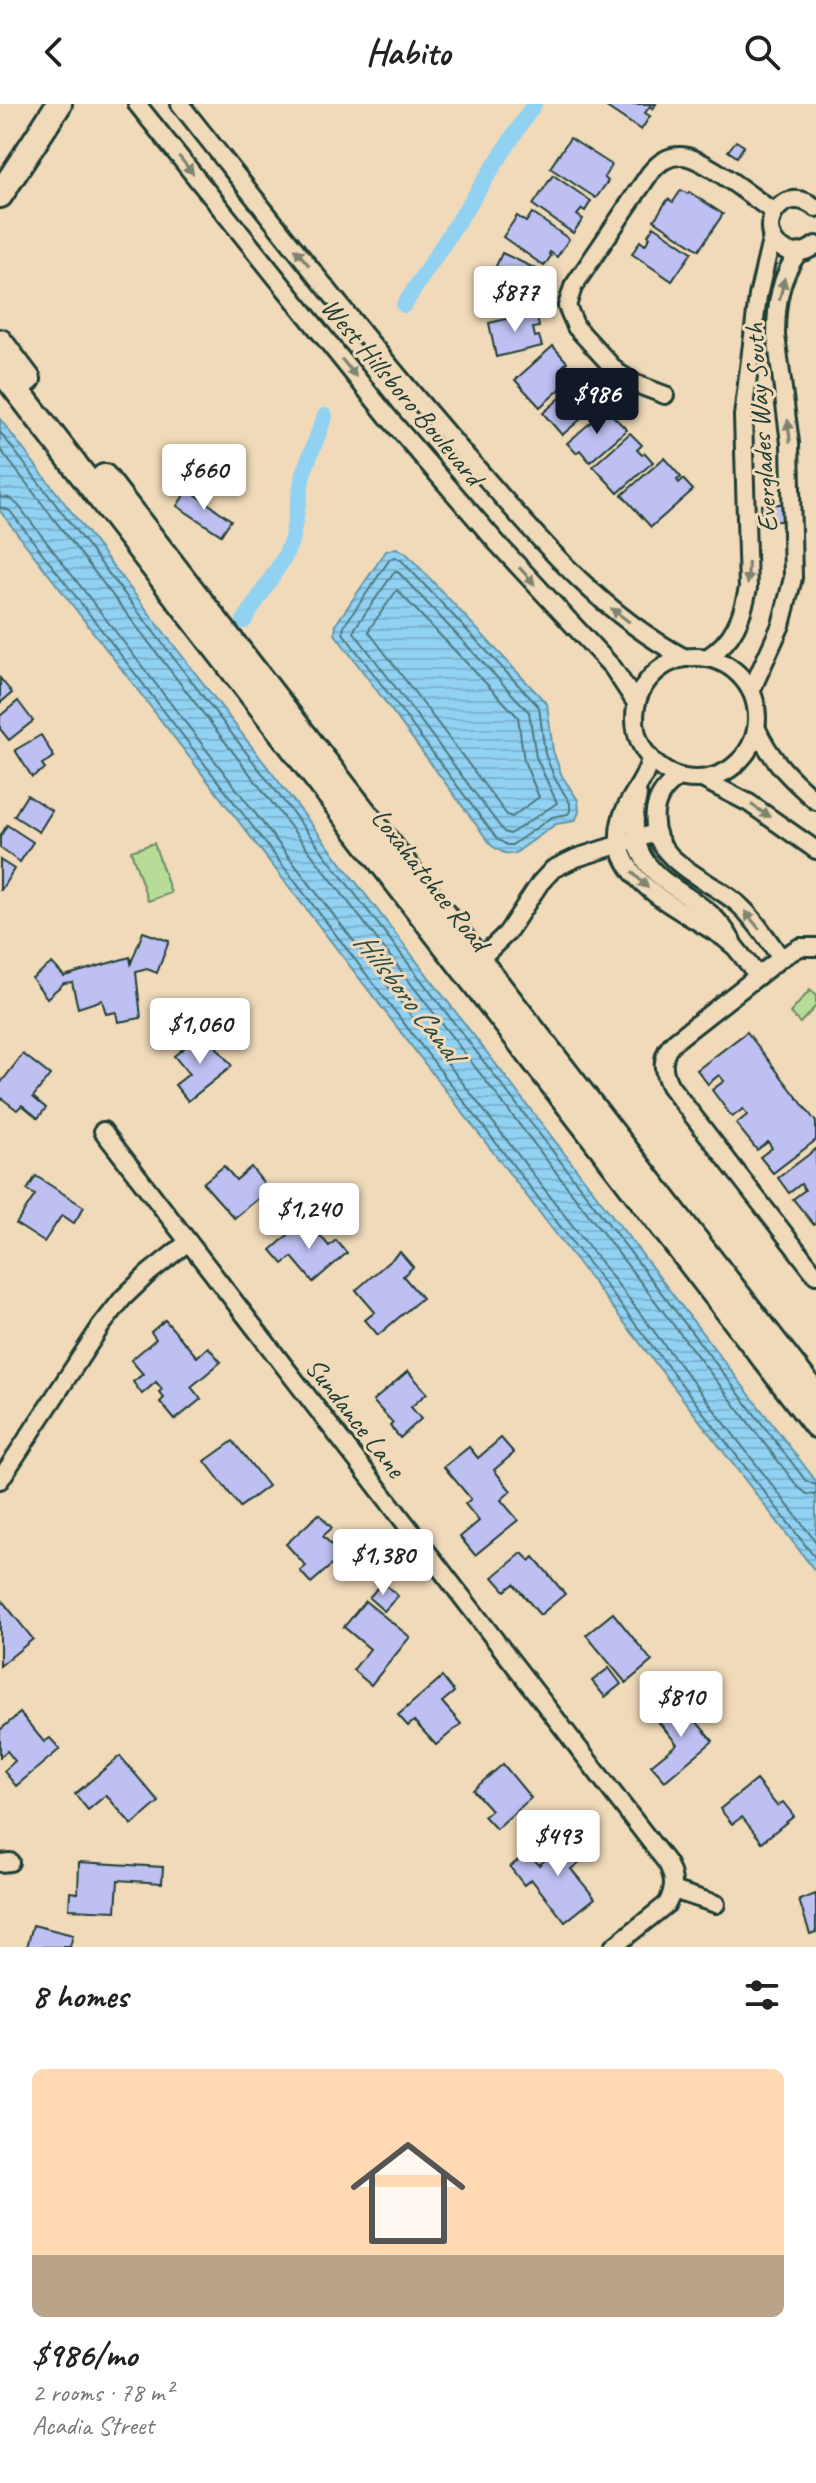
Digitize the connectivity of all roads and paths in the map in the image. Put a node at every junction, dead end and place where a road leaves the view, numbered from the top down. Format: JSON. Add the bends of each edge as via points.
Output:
{"nodes":[{"id":1,"x":59,"y":104,"type":"edge"},
{"id":2,"x":137,"y":104,"type":"edge"},
{"id":3,"x":180,"y":104,"type":"edge"},
{"id":4,"x":0,"y":195,"type":"edge"},
{"id":5,"x":816,"y":208,"type":"edge"},
{"id":6,"x":774,"y":212,"type":"junction"},
{"id":7,"x":772,"y":236,"type":"junction"},
{"id":8,"x":816,"y":245,"type":"edge"},
{"id":9,"x":798,"y":253,"type":"junction"},
{"id":10,"x":0,"y":342,"type":"edge"},
{"id":11,"x":0,"y":368,"type":"edge"},
{"id":12,"x":665,"y":395,"type":"dead end"},
{"id":13,"x":685,"y":658,"type":"junction"},
{"id":14,"x":707,"y":658,"type":"junction"},
{"id":15,"x":751,"y":691,"type":"junction"},
{"id":16,"x":636,"y":703,"type":"junction"},
{"id":17,"x":757,"y":729,"type":"junction"},
{"id":18,"x":650,"y":758,"type":"junction"},
{"id":19,"x":679,"y":777,"type":"junction"},
{"id":20,"x":702,"y":779,"type":"junction"},
{"id":21,"x":639,"y":789,"type":"junction"},
{"id":22,"x":816,"y":801,"type":"edge"},
{"id":23,"x":655,"y":833,"type":"junction"},
{"id":24,"x":637,"y":838,"type":"junction"},
{"id":25,"x":619,"y":844,"type":"junction"},
{"id":26,"x":816,"y":850,"type":"edge"},
{"id":27,"x":718,"y":890,"type":"junction"},
{"id":28,"x":702,"y":915,"type":"junction"},
{"id":29,"x":814,"y":947,"type":"edge"},
{"id":30,"x":781,"y":958,"type":"junction"},
{"id":31,"x":478,"y":961,"type":"junction"},
{"id":32,"x":758,"y":976,"type":"junction"},
{"id":33,"x":103,"y":1131,"type":"dead end"},
{"id":34,"x":188,"y":1242,"type":"junction"},
{"id":35,"x":816,"y":1275,"type":"edge"},
{"id":36,"x":816,"y":1396,"type":"edge"},
{"id":37,"x":816,"y":1425,"type":"edge"},
{"id":38,"x":0,"y":1480,"type":"edge"},
{"id":39,"x":673,"y":1890,"type":"junction"},
{"id":40,"x":716,"y":1904,"type":"dead end"},
{"id":41,"x":613,"y":1947,"type":"edge"}],
"edges":[{"from":1,"to":4,"type":"main road"},
{"from":2,"to":16,"type":"street","name":"West Hillsboro Boulevard","one_way":true,"via":[[402,433],[613,668]]},
{"from":13,"to":3,"type":"street","name":"West Hillsboro Boulevard","one_way":true,"via":[[602,601],[537,535],[415,396]]},
{"from":5,"to":6,"type":"street","via":[[791,200]]},
{"from":6,"to":7,"type":"street","name":"Everglades Way South"},
{"from":6,"to":12,"type":"street","via":[[700,161],[671,157],[650,173],[573,287],[567,306],[576,327],[622,376]]},
{"from":7,"to":9,"type":"street","via":[[782,249]]},
{"from":7,"to":14,"type":"street","name":"Everglades Way South","one_way":true,"via":[[758,296],[743,416],[748,588],[734,634]]},
{"from":8,"to":9,"type":"street"},
{"from":15,"to":9,"type":"street","name":"Everglades Way South","one_way":true,"via":[[776,638],[793,578],[790,443],[776,319],[783,281]]},
{"from":10,"to":31,"type":"main road","name":"Loxahatchee Road"},
{"from":11,"to":37,"type":"main road","name":"Loxahatchee Road"},
{"from":13,"to":14,"type":"street"},
{"from":13,"to":16,"type":"street","via":[[651,677]]},
{"from":14,"to":15,"type":"street","via":[[733,668]]},
{"from":15,"to":17,"type":"street"},
{"from":16,"to":18,"type":"street","via":[[636,732]]},
{"from":17,"to":20,"type":"street","via":[[737,763]]},
{"from":17,"to":22,"type":"street","via":[[780,767]]},
{"from":18,"to":19,"type":"street"},
{"from":18,"to":21,"type":"street"},
{"from":19,"to":20,"type":"street"},
{"from":19,"to":23,"type":"street","via":[[657,801]]},
{"from":20,"to":26,"type":"street","one_way":true,"via":[[749,803]]},
{"from":21,"to":24,"type":"street"},
{"from":21,"to":25,"type":"street","via":[[623,816]]},
{"from":23,"to":24,"type":"street"},
{"from":23,"to":27,"type":"street","via":[[674,860]]},
{"from":24,"to":25,"type":"street"},
{"from":24,"to":28,"type":"street","via":[[658,877]]},
{"from":25,"to":28,"type":"street","one_way":true,"via":[[640,882]]},
{"from":25,"to":31,"type":"street","via":[[553,869],[507,933]]},
{"from":27,"to":28,"type":"street"},
{"from":30,"to":27,"type":"street","one_way":true,"via":[[746,912]]},
{"from":28,"to":32,"type":"street"},
{"from":29,"to":30,"type":"street","via":[[794,949]]},
{"from":30,"to":32,"type":"street"},
{"from":31,"to":36,"type":"main road","name":"Loxahatchee Road"},
{"from":32,"to":35,"type":"street","via":[[671,1045],[664,1065],[670,1086]]},
{"from":33,"to":34,"type":"street","name":"Sundance Lane"},
{"from":34,"to":38,"type":"street","via":[[123,1298]]},
{"from":34,"to":39,"type":"street","name":"Sundance Lane","via":[[667,1863]]},
{"from":39,"to":40,"type":"street"},
{"from":39,"to":41,"type":"street","via":[[667,1904]]}]}
